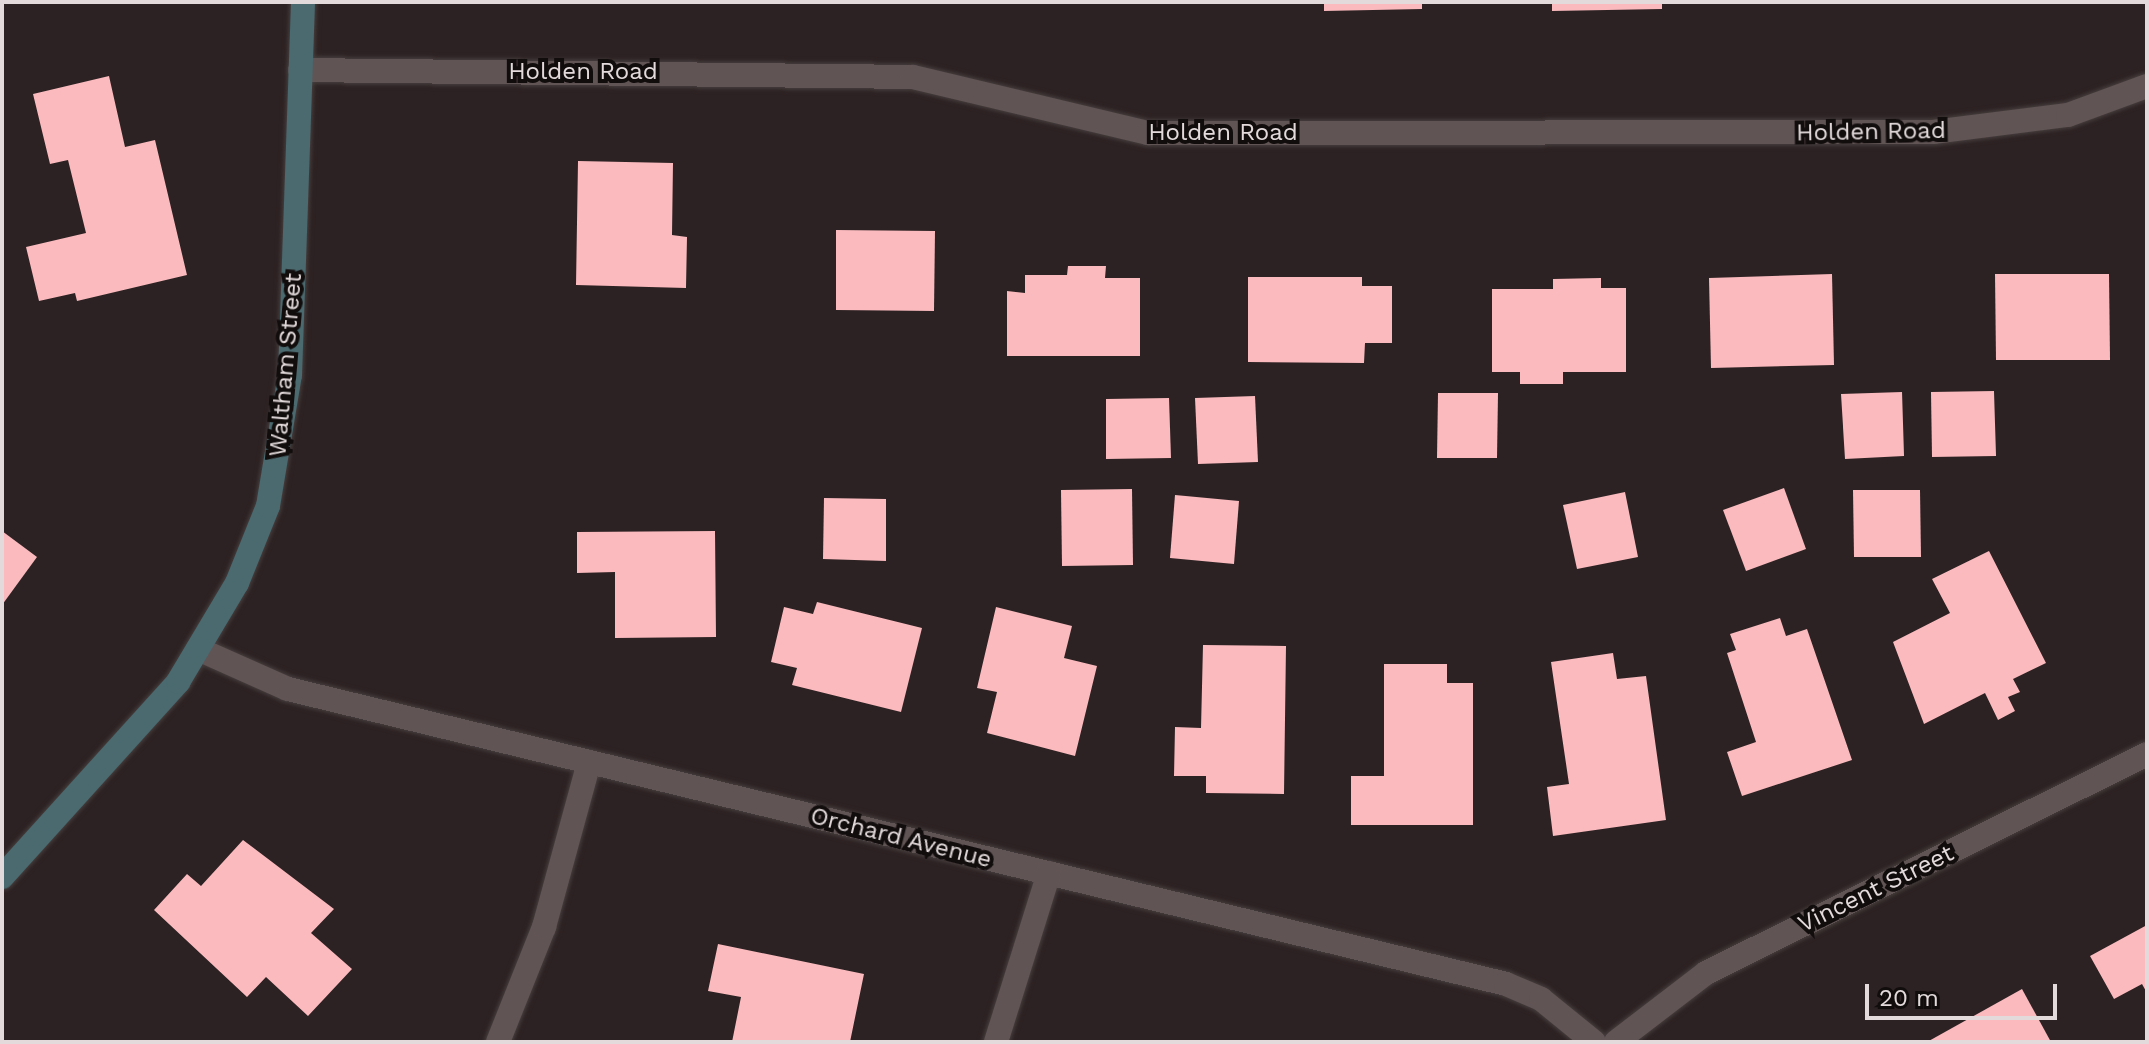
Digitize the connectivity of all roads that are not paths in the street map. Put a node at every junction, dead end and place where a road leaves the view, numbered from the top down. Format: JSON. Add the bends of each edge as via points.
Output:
{"nodes":[{"id":1,"x":303,"y":2,"type":"edge"},
{"id":2,"x":300,"y":70,"type":"junction"},
{"id":3,"x":2147,"y":86,"type":"edge"},
{"id":4,"x":198,"y":649,"type":"junction"},
{"id":5,"x":2147,"y":754,"type":"edge"},
{"id":6,"x":589,"y":762,"type":"junction"},
{"id":7,"x":1049,"y":873,"type":"junction"},
{"id":8,"x":2,"y":877,"type":"edge"},
{"id":9,"x":498,"y":1042,"type":"edge"},
{"id":10,"x":996,"y":1042,"type":"edge"},
{"id":11,"x":1594,"y":1042,"type":"edge"},
{"id":12,"x":1616,"y":1042,"type":"edge"}],
"edges":[{"from":1,"to":2,"type":"main road","name":"Waltham Street"},
{"from":2,"to":3,"type":"street","name":"Holden Road","via":[[913,77],[1148,133],[1933,132],[2068,115]]},
{"from":2,"to":4,"type":"main road","name":"Waltham Street","via":[[294,303],[279,461],[254,544]]},
{"from":4,"to":6,"type":"street","name":"Orchard Avenue","via":[[288,689]]},
{"from":4,"to":8,"type":"main road","name":"Waltham Street","via":[[118,756]]},
{"from":5,"to":12,"type":"street","name":"Vincent Street","via":[[1706,973]]},
{"from":6,"to":7,"type":"street","name":"Orchard Avenue"},
{"from":6,"to":9,"type":"street","via":[[544,927]]},
{"from":7,"to":10,"type":"street"},
{"from":7,"to":11,"type":"street","name":"Orchard Avenue","via":[[1506,984],[1541,999]]}]}
